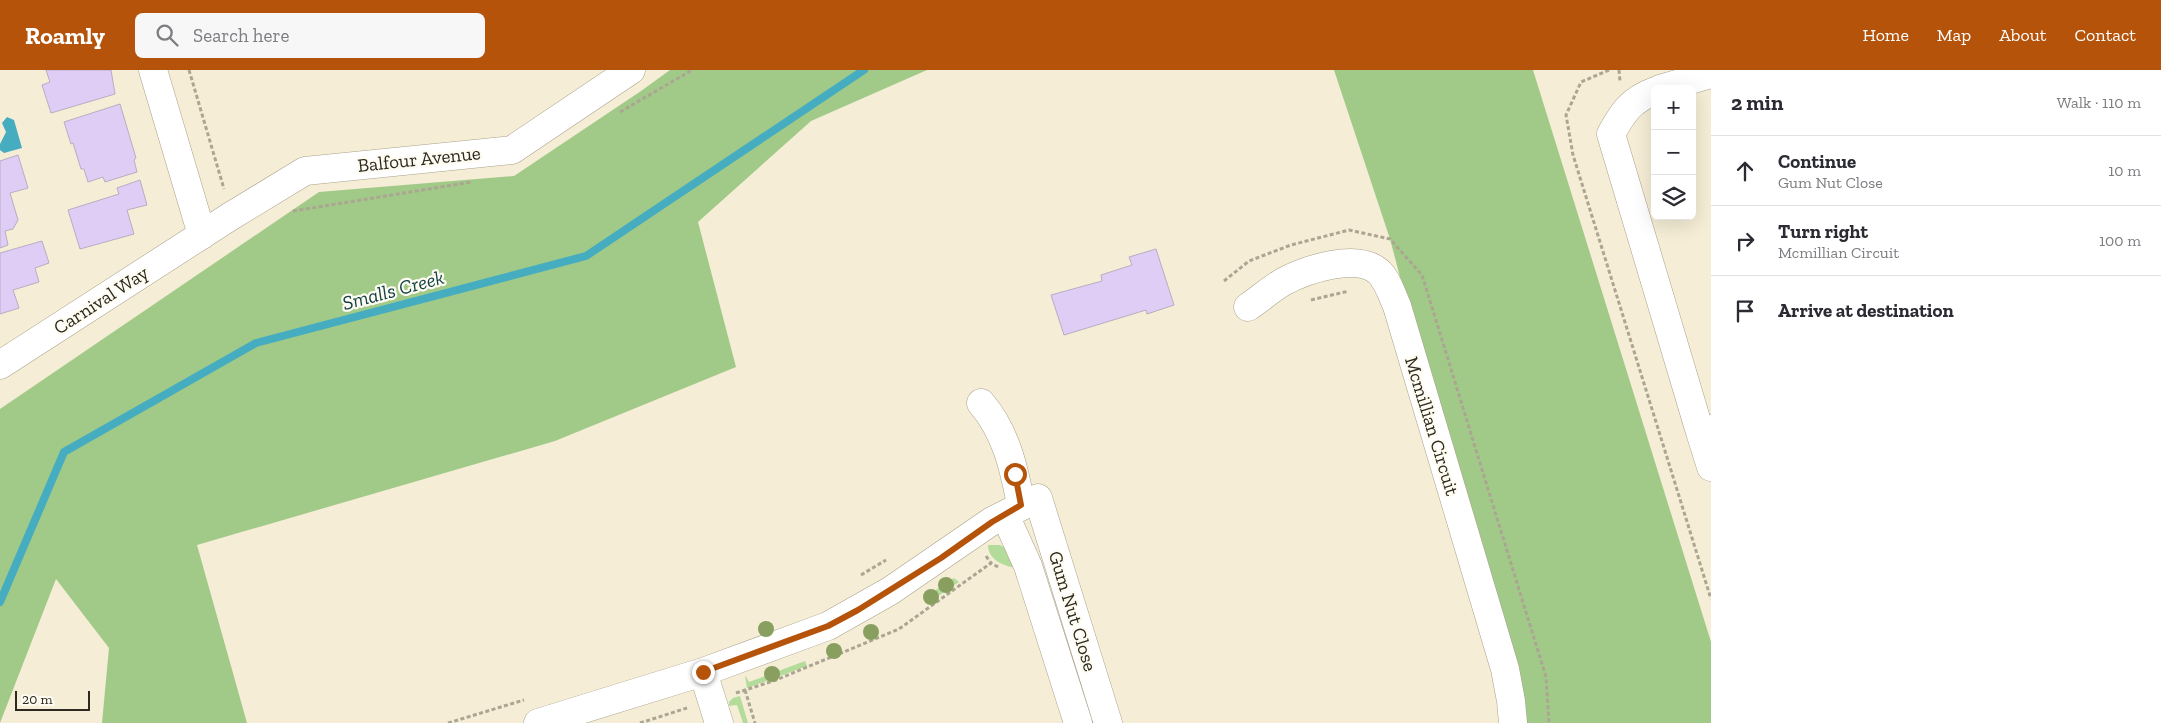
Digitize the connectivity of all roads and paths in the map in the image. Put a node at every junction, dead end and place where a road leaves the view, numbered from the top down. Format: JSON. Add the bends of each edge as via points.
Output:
{"nodes":[{"id":1,"x":153,"y":70,"type":"edge"},
{"id":2,"x":189,"y":70,"type":"edge"},
{"id":3,"x":692,"y":70,"type":"edge"},
{"id":4,"x":1610,"y":70,"type":"edge"},
{"id":5,"x":618,"y":74,"type":"edge"},
{"id":6,"x":1711,"y":74,"type":"edge"},
{"id":7,"x":1674,"y":85,"type":"edge"},
{"id":8,"x":1651,"y":93,"type":"edge"},
{"id":9,"x":614,"y":114,"type":"dead end"},
{"id":10,"x":476,"y":180,"type":"dead end"},
{"id":11,"x":286,"y":215,"type":"dead end"},
{"id":12,"x":232,"y":216,"type":"junction"},
{"id":13,"x":202,"y":235,"type":"junction"},
{"id":14,"x":1248,"y":307,"type":"dead end"},
{"id":15,"x":0,"y":365,"type":"edge"},
{"id":16,"x":981,"y":403,"type":"dead end"},
{"id":17,"x":1706,"y":430,"type":"edge"},
{"id":18,"x":1711,"y":467,"type":"edge"},
{"id":19,"x":1021,"y":506,"type":"junction"},
{"id":20,"x":973,"y":535,"type":"junction"},
{"id":21,"x":893,"y":555,"type":"dead end"},
{"id":22,"x":991,"y":563,"type":"dead end"},
{"id":23,"x":852,"y":580,"type":"dead end"},
{"id":24,"x":1711,"y":599,"type":"edge"},
{"id":25,"x":703,"y":672,"type":"junction"},
{"id":26,"x":745,"y":690,"type":"dead end"},
{"id":27,"x":524,"y":700,"type":"dead end"},
{"id":28,"x":448,"y":723,"type":"edge"},
{"id":29,"x":538,"y":723,"type":"edge"},
{"id":30,"x":719,"y":723,"type":"edge"},
{"id":31,"x":755,"y":723,"type":"edge"},
{"id":32,"x":1078,"y":723,"type":"edge"},
{"id":33,"x":1108,"y":723,"type":"edge"},
{"id":34,"x":1513,"y":723,"type":"edge"}],
"edges":[{"from":1,"to":13,"type":"street"},
{"from":2,"to":12,"type":"path"},
{"from":3,"to":9,"type":"path"},
{"from":4,"to":24,"type":"path","via":[[1581,82],[1566,115],[1573,155]]},
{"from":5,"to":12,"type":"street","name":"Balfour Avenue","via":[[512,150],[305,171]]},
{"from":6,"to":7,"type":"street"},
{"from":8,"to":17,"type":"street","via":[[1638,98],[1621,114],[1611,134]]},
{"from":10,"to":11,"type":"path"},
{"from":12,"to":13,"type":"street","name":"Balfour Avenue"},
{"from":13,"to":15,"type":"street","name":"Carnival Way"},
{"from":14,"to":34,"type":"street","name":"Mcmillian Circuit","via":[[1283,282],[1331,265],[1364,264],[1378,271],[1387,283],[1499,650]]},
{"from":16,"to":19,"type":"street","name":"Gum Nut Close","via":[[991,414],[1009,452]]},
{"from":17,"to":18,"type":"street"},
{"from":19,"to":20,"type":"street"},
{"from":19,"to":32,"type":"street","name":"Gum Nut Close","via":[[1028,566]]},
{"from":19,"to":33,"type":"street","name":"Gum Nut Close"},
{"from":20,"to":22,"type":"path"},
{"from":20,"to":25,"type":"street","via":[[890,591],[835,622]]},
{"from":21,"to":23,"type":"path"},
{"from":25,"to":29,"type":"street"},
{"from":25,"to":30,"type":"street"},
{"from":26,"to":31,"type":"path"},
{"from":27,"to":28,"type":"path"}]}
